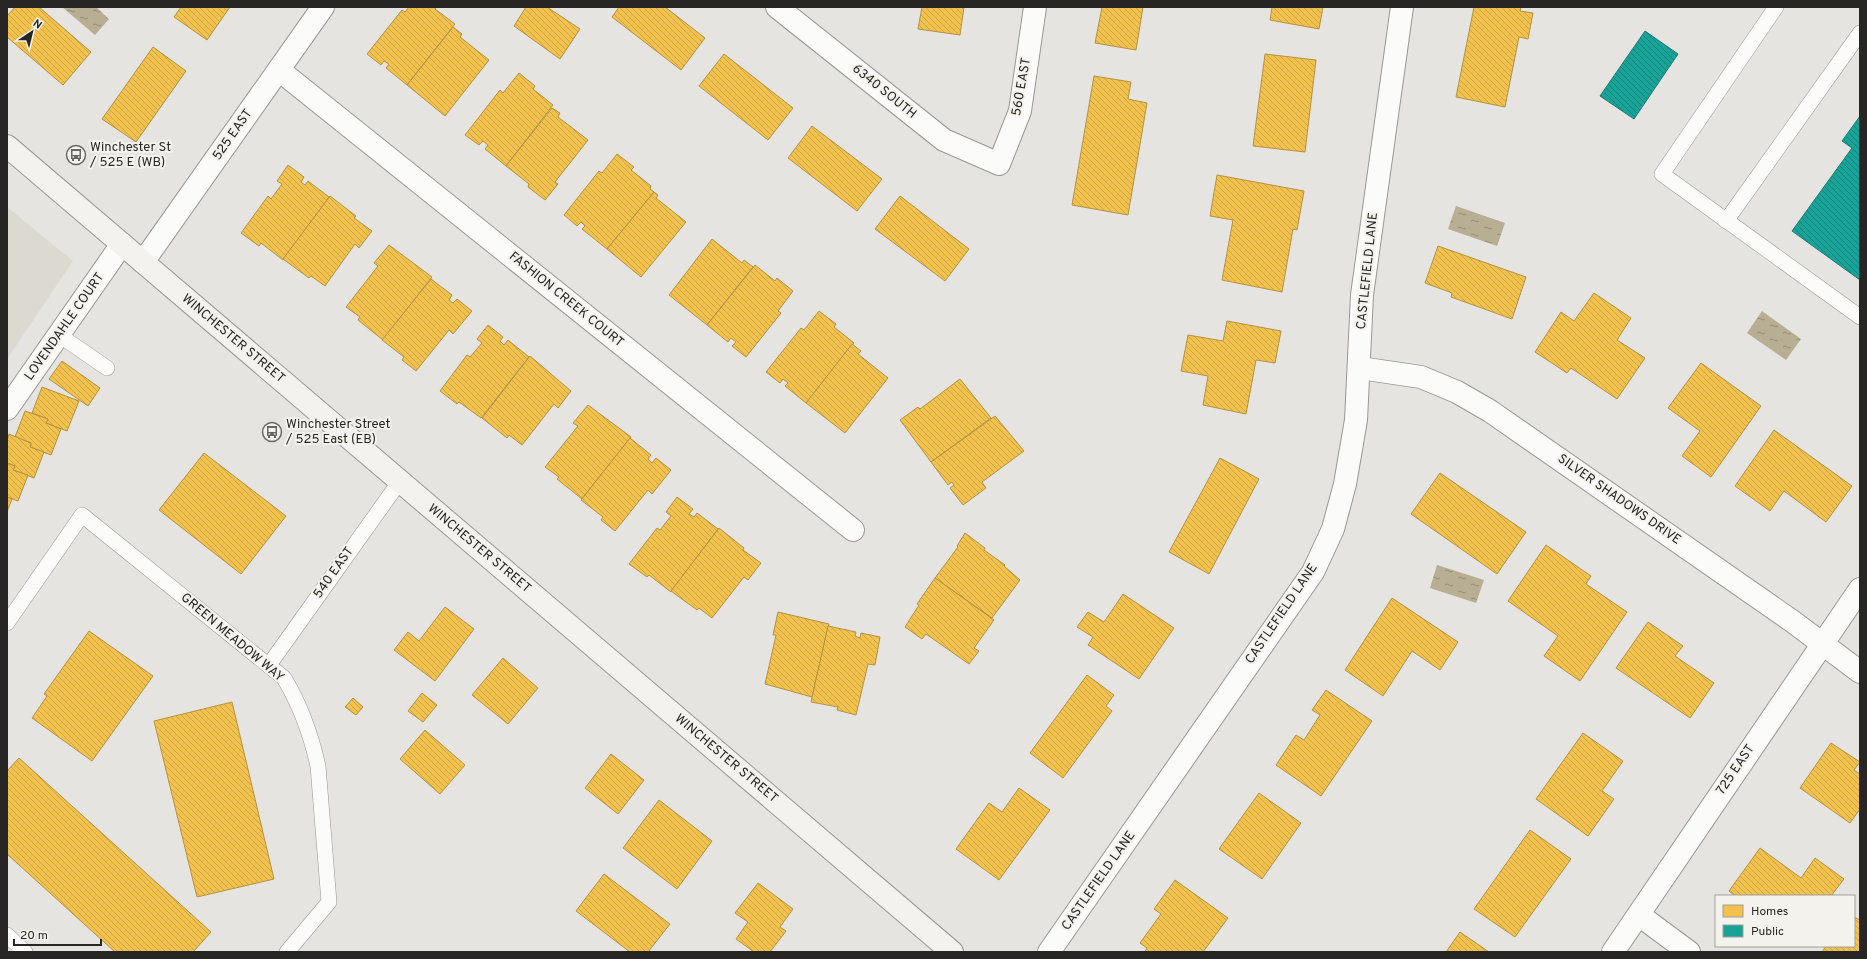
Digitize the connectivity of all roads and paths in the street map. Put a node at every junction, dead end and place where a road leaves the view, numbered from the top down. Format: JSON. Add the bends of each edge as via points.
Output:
{"nodes":[{"id":1,"x":323,"y":7,"type":"edge"},
{"id":2,"x":777,"y":7,"type":"edge"},
{"id":3,"x":1035,"y":7,"type":"edge"},
{"id":4,"x":1402,"y":7,"type":"edge"},
{"id":5,"x":1776,"y":7,"type":"edge"},
{"id":6,"x":1860,"y":33,"type":"edge"},
{"id":7,"x":279,"y":70,"type":"junction"},
{"id":8,"x":7,"y":146,"type":"edge"},
{"id":9,"x":999,"y":164,"type":"joint"},
{"id":10,"x":1726,"y":221,"type":"junction"},
{"id":11,"x":122,"y":244,"type":"junction"},
{"id":12,"x":143,"y":262,"type":"junction"},
{"id":13,"x":1860,"y":317,"type":"edge"},
{"id":14,"x":59,"y":335,"type":"junction"},
{"id":15,"x":107,"y":368,"type":"dead end"},
{"id":16,"x":1360,"y":368,"type":"junction"},
{"id":17,"x":7,"y":409,"type":"edge"},
{"id":18,"x":400,"y":481,"type":"junction"},
{"id":19,"x":853,"y":530,"type":"dead end"},
{"id":20,"x":1860,"y":589,"type":"edge"},
{"id":21,"x":7,"y":623,"type":"edge"},
{"id":22,"x":1822,"y":643,"type":"junction"},
{"id":23,"x":269,"y":665,"type":"junction"},
{"id":24,"x":1860,"y":672,"type":"edge"},
{"id":25,"x":1639,"y":915,"type":"junction"},
{"id":26,"x":7,"y":935,"type":"edge"},
{"id":27,"x":25,"y":952,"type":"edge"},
{"id":28,"x":288,"y":952,"type":"edge"},
{"id":29,"x":952,"y":952,"type":"edge"},
{"id":30,"x":1049,"y":952,"type":"edge"},
{"id":31,"x":1613,"y":952,"type":"edge"},
{"id":32,"x":1689,"y":952,"type":"edge"}],
"edges":[{"from":1,"to":7,"type":"street","name":"525 EAST"},
{"from":2,"to":9,"type":"street","name":"6340 SOUTH","via":[[944,140]]},
{"from":3,"to":9,"type":"street","name":"560 EAST","via":[[1020,111]]},
{"from":4,"to":16,"type":"street","name":"CASTLEFIELD LANE","via":[[1362,295]]},
{"from":5,"to":10,"type":"lane","via":[[1662,174]]},
{"from":6,"to":10,"type":"lane"},
{"from":7,"to":12,"type":"street","name":"525 EAST"},
{"from":7,"to":19,"type":"street","name":"FASHION CREEK COURT"},
{"from":8,"to":11,"type":"main road","name":"WINCHESTER STREET"},
{"from":10,"to":13,"type":"lane"},
{"from":11,"to":12,"type":"main road","name":"WINCHESTER STREET"},
{"from":11,"to":14,"type":"street","name":"LOVENDAHLE COURT"},
{"from":12,"to":18,"type":"main road","name":"WINCHESTER STREET"},
{"from":14,"to":15,"type":"lane"},
{"from":14,"to":17,"type":"street","name":"LOVENDAHLE COURT"},
{"from":16,"to":22,"type":"street","name":"SILVER SHADOWS DRIVE","via":[[1421,377],[1457,392],[1490,411]]},
{"from":16,"to":30,"type":"street","name":"CASTLEFIELD LANE","via":[[1356,420],[1345,484],[1333,529],[1313,572]]},
{"from":18,"to":23,"type":"lane","name":"540 EAST"},
{"from":18,"to":29,"type":"main road","name":"WINCHESTER STREET"},
{"from":20,"to":22,"type":"street","name":"725 EAST"},
{"from":21,"to":23,"type":"lane","name":"GREEN MEADOW WAY","via":[[82,515]]},
{"from":22,"to":24,"type":"street","name":"SILVER SHADOWS DRIVE"},
{"from":22,"to":25,"type":"street","name":"725 EAST"},
{"from":23,"to":28,"type":"lane","name":"GREEN MEADOW WAY","via":[[284,678],[296,698],[313,744],[318,766],[329,902]]},
{"from":25,"to":31,"type":"street","name":"725 EAST"},
{"from":25,"to":32,"type":"street"},
{"from":26,"to":27,"type":"lane"}]}
